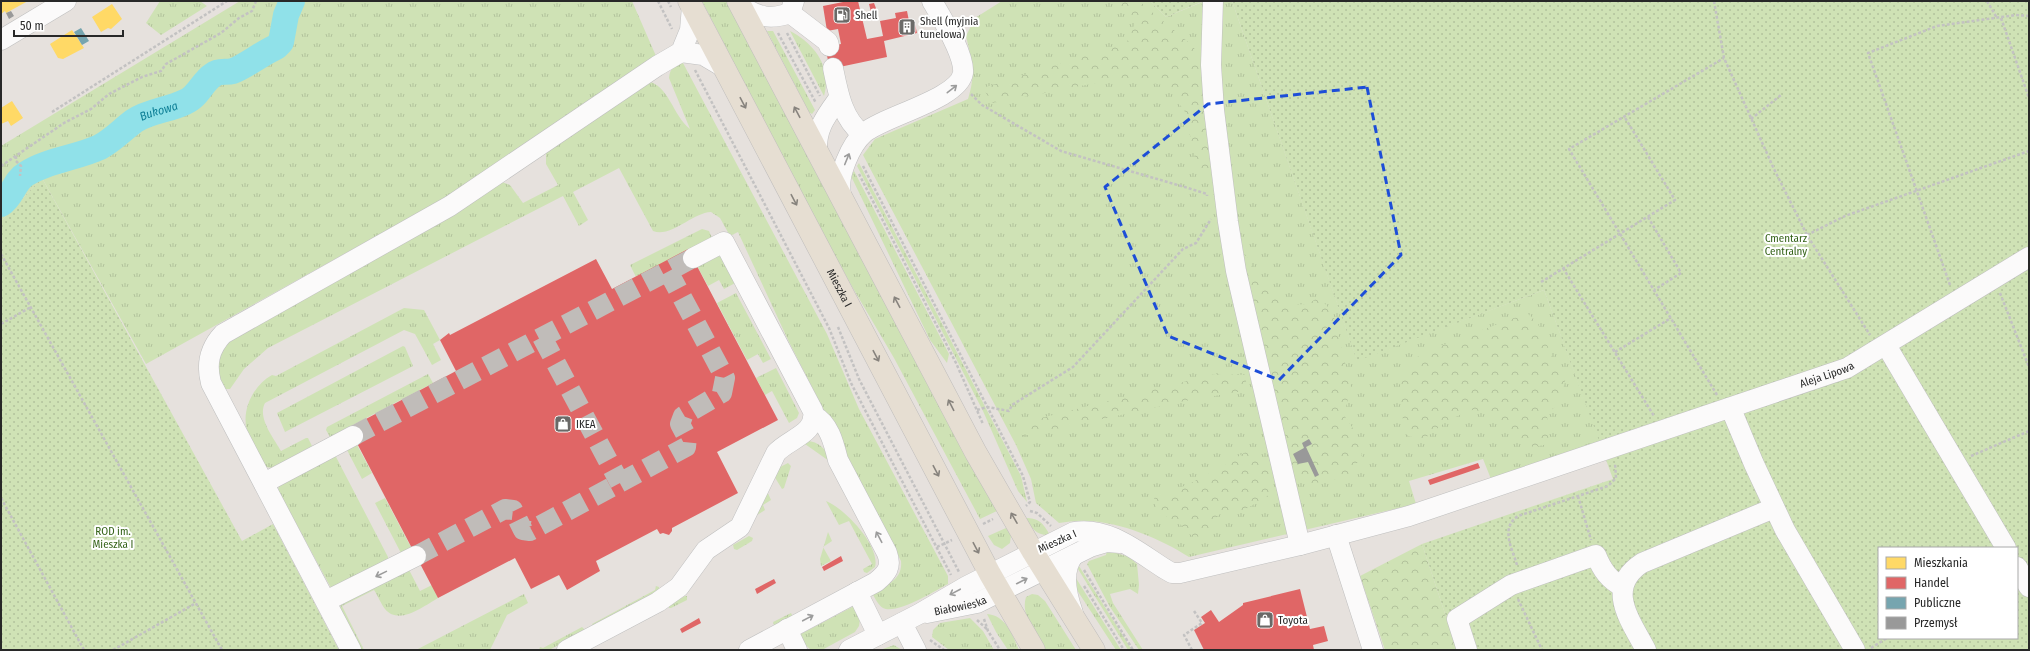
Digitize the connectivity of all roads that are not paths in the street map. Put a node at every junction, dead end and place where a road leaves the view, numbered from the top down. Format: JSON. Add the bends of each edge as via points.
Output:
{"nodes":[{"id":1,"x":66,"y":1,"type":"edge"},
{"id":2,"x":932,"y":1,"type":"edge"},
{"id":3,"x":1213,"y":1,"type":"edge"},
{"id":4,"x":740,"y":3,"type":"edge"},
{"id":5,"x":685,"y":7,"type":"edge"},
{"id":6,"x":790,"y":15,"type":"edge"},
{"id":7,"x":1,"y":40,"type":"edge"},
{"id":8,"x":829,"y":46,"type":"dead end"},
{"id":9,"x":683,"y":51,"type":"junction"},
{"id":10,"x":725,"y":68,"type":"junction"},
{"id":11,"x":833,"y":68,"type":"dead end"},
{"id":12,"x":831,"y":99,"type":"junction"},
{"id":13,"x":855,"y":145,"type":"junction"},
{"id":14,"x":818,"y":151,"type":"junction"},
{"id":15,"x":841,"y":196,"type":"junction"},
{"id":16,"x":2029,"y":257,"type":"edge"},
{"id":17,"x":693,"y":258,"type":"tunnel mouth"},
{"id":18,"x":1883,"y":347,"type":"junction"},
{"id":19,"x":1729,"y":409,"type":"junction"},
{"id":20,"x":814,"y":416,"type":"junction"},
{"id":21,"x":353,"y":436,"type":"tunnel mouth"},
{"id":22,"x":264,"y":483,"type":"junction"},
{"id":23,"x":1774,"y":508,"type":"junction"},
{"id":24,"x":1336,"y":535,"type":"junction"},
{"id":25,"x":1126,"y":545,"type":"junction"},
{"id":26,"x":1300,"y":545,"type":"junction"},
{"id":27,"x":2005,"y":547,"type":"edge"},
{"id":28,"x":416,"y":556,"type":"tunnel mouth"},
{"id":29,"x":1078,"y":560,"type":"junction"},
{"id":30,"x":1038,"y":561,"type":"junction"},
{"id":31,"x":2018,"y":569,"type":"edge"},
{"id":32,"x":1172,"y":573,"type":"joint"},
{"id":33,"x":995,"y":583,"type":"junction"},
{"id":34,"x":1623,"y":587,"type":"junction"},
{"id":35,"x":2029,"y":587,"type":"edge"},
{"id":36,"x":857,"y":592,"type":"junction"},
{"id":37,"x":326,"y":601,"type":"junction"},
{"id":38,"x":902,"y":623,"type":"junction"},
{"id":39,"x":1076,"y":623,"type":"junction"},
{"id":40,"x":787,"y":629,"type":"junction"},
{"id":41,"x":878,"y":635,"type":"junction"},
{"id":42,"x":351,"y":650,"type":"edge"},
{"id":43,"x":566,"y":650,"type":"edge"},
{"id":44,"x":749,"y":650,"type":"edge"},
{"id":45,"x":797,"y":650,"type":"edge"},
{"id":46,"x":848,"y":650,"type":"edge"},
{"id":47,"x":916,"y":650,"type":"edge"},
{"id":48,"x":1034,"y":650,"type":"edge"},
{"id":49,"x":1094,"y":650,"type":"edge"},
{"id":50,"x":1373,"y":650,"type":"edge"},
{"id":51,"x":1468,"y":650,"type":"edge"},
{"id":52,"x":1646,"y":650,"type":"edge"},
{"id":53,"x":1855,"y":650,"type":"edge"}],
"edges":[{"from":1,"to":7,"type":"street"},
{"from":13,"to":2,"type":"street","one_way":true,"via":[[873,126],[941,96],[959,82],[963,74],[962,64],[951,34]]},
{"from":3,"to":26,"type":"street","via":[[1211,65],[1214,110],[1228,222],[1236,271]]},
{"from":4,"to":6,"type":"street","via":[[750,12],[767,18]]},
{"from":14,"to":4,"type":"main road","name":"Mieszka I","one_way":true},
{"from":5,"to":9,"type":"street","via":[[690,30]]},
{"from":5,"to":10,"type":"main road","name":"Mieszka I"},
{"from":6,"to":8,"type":"street","via":[[828,42]]},
{"from":9,"to":10,"type":"street","via":[[707,57]]},
{"from":9,"to":22,"type":"street","via":[[650,70],[450,206],[223,334],[210,352],[209,374]]},
{"from":10,"to":33,"type":"main road","name":"Mieszka I","one_way":true},
{"from":11,"to":12,"type":"street"},
{"from":12,"to":13,"type":"street","via":[[850,122]]},
{"from":12,"to":14,"type":"street","via":[[818,132]]},
{"from":15,"to":13,"type":"street","one_way":true,"via":[[840,175]]},
{"from":14,"to":15,"type":"main road","name":"Mieszka I"},
{"from":30,"to":15,"type":"main road","name":"Mieszka I","one_way":true,"via":[[956,415]]},
{"from":16,"to":18,"type":"street","name":"Aleja Lipowa"},
{"from":17,"to":20,"type":"street","via":[[724,242]]},
{"from":18,"to":19,"type":"street","name":"Aleja Lipowa","via":[[1847,368]]},
{"from":18,"to":27,"type":"street"},
{"from":19,"to":23,"type":"street"},
{"from":19,"to":24,"type":"street","name":"Aleja Lipowa","via":[[1409,516]]},
{"from":36,"to":20,"type":"street","one_way":true,"via":[[883,576],[890,561],[838,460],[834,444],[822,420]]},
{"from":20,"to":43,"type":"street","via":[[808,430],[776,453],[740,527],[706,550],[680,587],[658,602]]},
{"from":21,"to":22,"type":"street"},
{"from":22,"to":37,"type":"street"},
{"from":23,"to":34,"type":"street","via":[[1642,563],[1630,572]]},
{"from":23,"to":53,"type":"street"},
{"from":24,"to":26,"type":"street","name":"Aleja Lipowa"},
{"from":24,"to":50,"type":"street"},
{"from":25,"to":29,"type":"street","name":"Mieszka I","via":[[1112,542],[1090,546]]},
{"from":25,"to":30,"type":"street","name":"Mieszka I","via":[[1114,538],[1082,530],[1074,532]]},
{"from":25,"to":32,"type":"street","name":"Mieszka I"},
{"from":26,"to":32,"type":"street","name":"Aleja Lipowa"},
{"from":28,"to":37,"type":"street","one_way":true},
{"from":29,"to":30,"type":"street","name":"Mieszka I"},
{"from":29,"to":39,"type":"street","name":"Mieszka I","via":[[1069,562],[1067,581]]},
{"from":30,"to":33,"type":"street","name":"Mieszka I"},
{"from":30,"to":39,"type":"main road","name":"Mieszka I"},
{"from":31,"to":35,"type":"street"},
{"from":33,"to":38,"type":"street","name":"Białowieska","via":[[948,596]]},
{"from":33,"to":48,"type":"main road","name":"Mieszka I"},
{"from":34,"to":51,"type":"street","via":[[1609,578],[1596,555],[1517,583],[1457,619]]},
{"from":34,"to":52,"type":"street","via":[[1624,609]]},
{"from":40,"to":36,"type":"street","one_way":true},
{"from":36,"to":41,"type":"street"},
{"from":37,"to":42,"type":"street"},
{"from":38,"to":41,"type":"street","name":"Białowieska"},
{"from":38,"to":47,"type":"street"},
{"from":39,"to":49,"type":"main road","name":"Mieszka I"},
{"from":40,"to":44,"type":"street"},
{"from":40,"to":45,"type":"street"},
{"from":41,"to":46,"type":"street","name":"Białowieska"}]}
